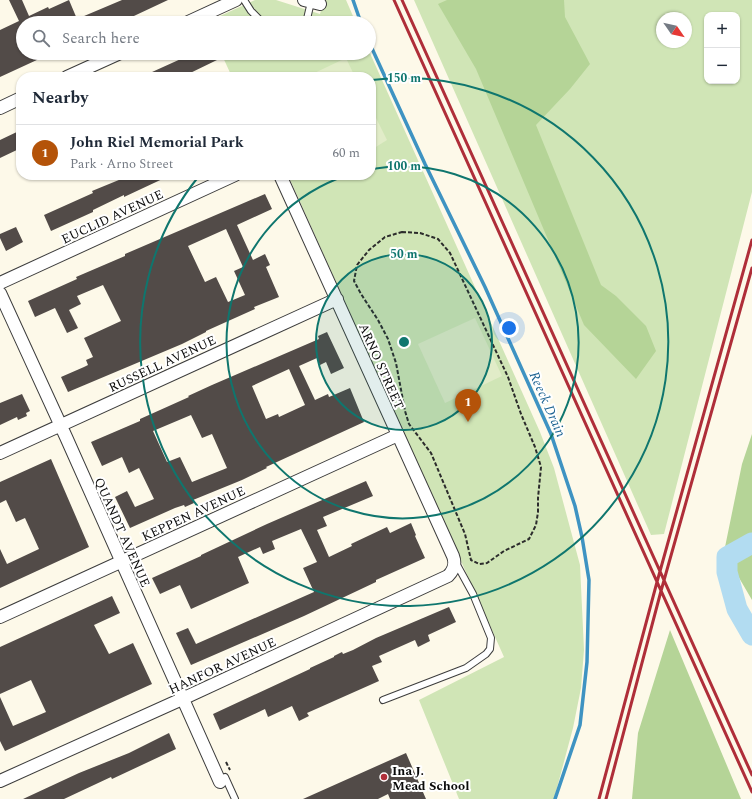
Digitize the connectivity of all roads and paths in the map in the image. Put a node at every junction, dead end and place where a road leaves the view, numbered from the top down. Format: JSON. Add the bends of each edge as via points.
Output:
{"nodes":[{"id":1,"x":236,"y":0,"type":"edge"},
{"id":2,"x":244,"y":0,"type":"edge"},
{"id":3,"x":312,"y":2,"type":"edge"},
{"id":4,"x":201,"y":16,"type":"edge"},
{"id":5,"x":256,"y":16,"type":"edge"},
{"id":6,"x":308,"y":16,"type":"edge"},
{"id":7,"x":105,"y":60,"type":"edge"},
{"id":8,"x":78,"y":72,"type":"edge"},
{"id":9,"x":16,"y":100,"type":"edge"},
{"id":10,"x":0,"y":108,"type":"edge"},
{"id":11,"x":224,"y":180,"type":"edge"},
{"id":12,"x":282,"y":180,"type":"edge"},
{"id":13,"x":0,"y":283,"type":"edge"},
{"id":14,"x":0,"y":293,"type":"edge"},
{"id":15,"x":336,"y":299,"type":"junction"},
{"id":16,"x":60,"y":425,"type":"junction"},
{"id":17,"x":398,"y":435,"type":"junction"},
{"id":18,"x":0,"y":452,"type":"edge"},
{"id":19,"x":504,"y":551,"type":"joint"},
{"id":20,"x":121,"y":561,"type":"junction"},
{"id":21,"x":454,"y":565,"type":"junction"},
{"id":22,"x":0,"y":616,"type":"edge"},
{"id":23,"x":182,"y":699,"type":"junction"},
{"id":24,"x":383,"y":700,"type":"dead end"},
{"id":25,"x":226,"y":762,"type":"dead end"},
{"id":26,"x":231,"y":772,"type":"dead end"},
{"id":27,"x":0,"y":780,"type":"edge"},
{"id":28,"x":222,"y":780,"type":"joint"},
{"id":29,"x":235,"y":799,"type":"edge"}],
"edges":[{"from":1,"to":4,"type":"street"},
{"from":2,"to":5,"type":"lane"},
{"from":3,"to":6,"type":"lane"},
{"from":7,"to":8,"type":"street"},
{"from":9,"to":10,"type":"street"},
{"from":11,"to":13,"type":"street","name":"EUCLID AVENUE"},
{"from":12,"to":15,"type":"street","name":"ARNO STREET"},
{"from":14,"to":16,"type":"street","name":"QUANDT AVENUE"},
{"from":15,"to":16,"type":"street","name":"RUSSELL AVENUE"},
{"from":15,"to":17,"type":"street","name":"ARNO STREET"},
{"from":16,"to":18,"type":"street","name":"RUSSELL AVENUE"},
{"from":16,"to":20,"type":"street","name":"QUANDT AVENUE"},
{"from":17,"to":20,"type":"street","name":"KEPPEN AVENUE"},
{"from":17,"to":21,"type":"street","name":"ARNO STREET"},
{"from":19,"to":19,"type":"path","via":[[529,539],[536,525],[541,466],[535,447],[508,377],[450,253],[438,239],[420,233],[402,232],[385,237],[369,250],[357,265],[354,281],[388,339],[396,363],[409,424],[432,453],[465,534],[471,560],[479,564],[487,563]]},
{"from":20,"to":22,"type":"street","name":"KEPPEN AVENUE"},
{"from":20,"to":23,"type":"street","name":"QUANDT AVENUE"},
{"from":21,"to":23,"type":"street","name":"HANFOR AVENUE","via":[[448,576]]},
{"from":21,"to":24,"type":"lane","via":[[473,594],[491,638],[490,649],[466,668]]},
{"from":23,"to":27,"type":"street","name":"HANFOR AVENUE"},
{"from":23,"to":28,"type":"street","name":"QUANDT AVENUE"},
{"from":25,"to":26,"type":"path"},
{"from":28,"to":29,"type":"lane"}]}
